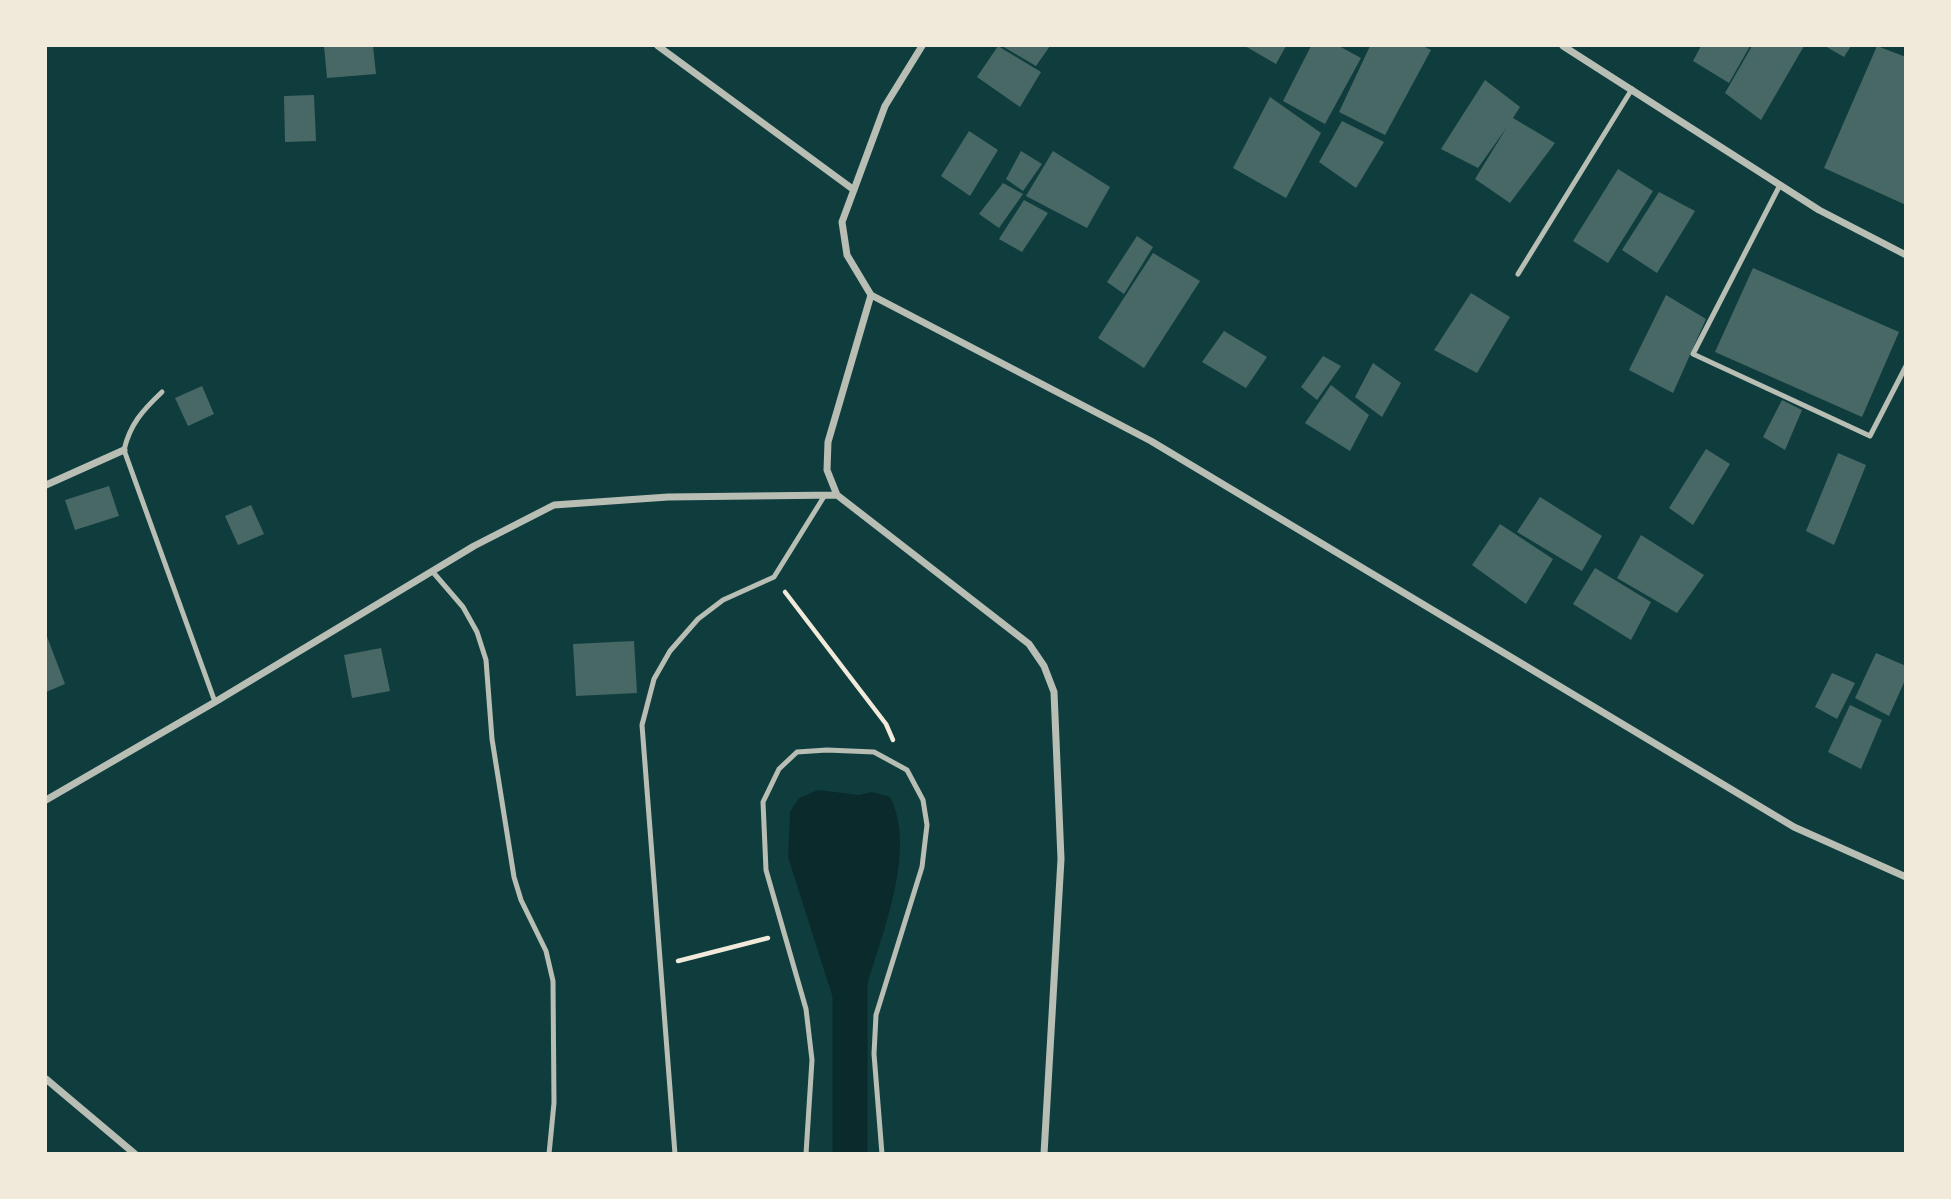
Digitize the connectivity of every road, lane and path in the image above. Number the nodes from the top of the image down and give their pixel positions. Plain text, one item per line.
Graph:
1 (658, 46) edge
2 (922, 46) edge
3 (1563, 46) edge
4 (1632, 89) junction
5 (1780, 185) junction
6 (854, 190) junction
7 (1906, 255) edge
8 (1518, 274) dead end
9 (871, 295) junction
10 (1906, 366) edge
11 (162, 392) dead end
12 (124, 450) junction
13 (46, 485) edge
14 (825, 495) junction
15 (837, 495) junction
16 (432, 571) junction
17 (774, 577) junction
18 (215, 702) junction
19 (896, 764) junction
20 (46, 800) edge
21 (1906, 877) edge
22 (784, 933) junction
23 (660, 966) junction
24 (46, 1079) edge
25 (135, 1153) edge
26 (549, 1153) edge
27 (675, 1153) edge
28 (806, 1153) edge
29 (882, 1153) edge
30 (1044, 1153) edge

1 - 6 street
2 - 6 street
3 - 4 street
4 - 5 street
4 - 8 lane
5 - 7 street
5 - 10 lane
6 - 9 street
9 - 15 street
9 - 21 street
11 - 12 lane
12 - 13 street
12 - 18 lane
14 - 15 street
14 - 16 street
14 - 17 lane
15 - 30 street
16 - 18 street
16 - 26 lane
17 - 19 path
17 - 23 lane
18 - 20 street
19 - 22 lane
19 - 29 lane
22 - 23 path
22 - 28 lane
23 - 27 lane
24 - 25 street

